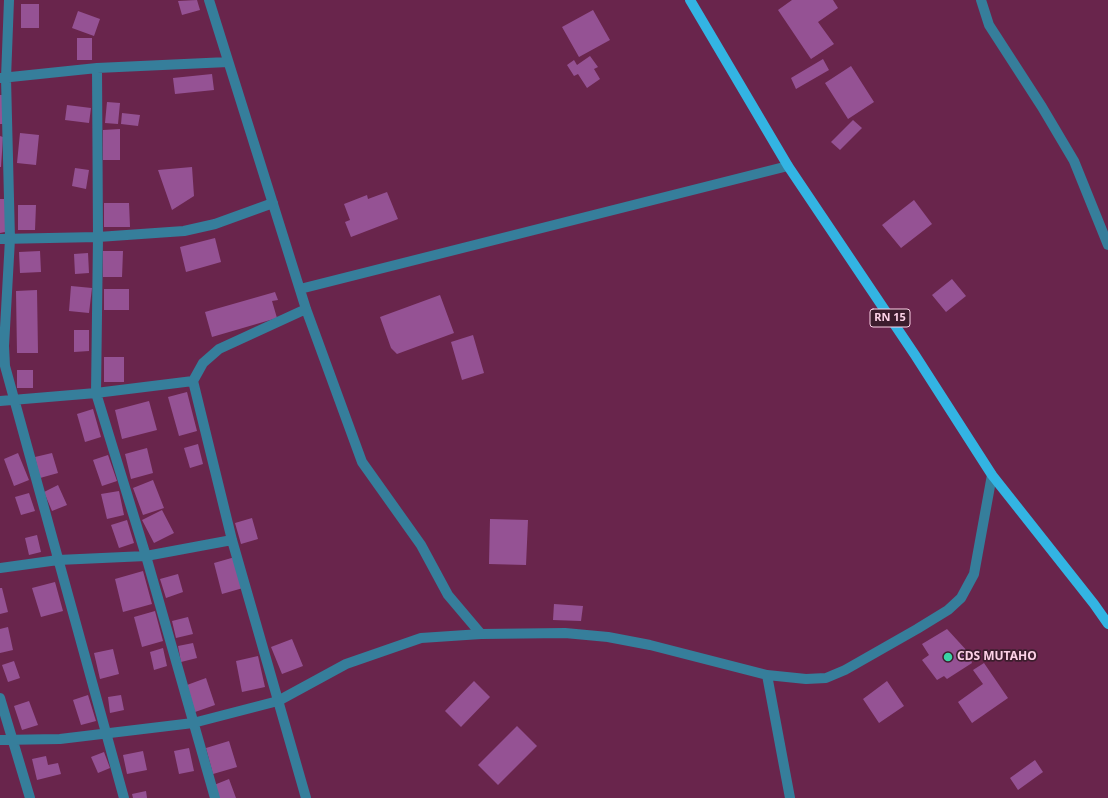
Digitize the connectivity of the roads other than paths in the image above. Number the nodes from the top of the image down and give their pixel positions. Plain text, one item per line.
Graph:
1 (8, 0) edge
2 (209, 0) edge
3 (690, 0) edge
4 (981, 0) edge
5 (228, 62) junction
6 (97, 68) junction
7 (3, 78) edge
8 (788, 166) junction
9 (273, 203) junction
10 (98, 237) junction
11 (5, 239) edge
12 (1108, 245) edge
13 (300, 289) junction
14 (306, 309) junction
15 (193, 381) junction
16 (96, 393) junction
17 (15, 400) junction
18 (0, 401) edge
19 (992, 475) junction
20 (232, 540) junction
21 (146, 556) junction
22 (58, 560) junction
23 (0, 568) edge
24 (1108, 624) edge
25 (481, 634) junction
26 (766, 675) junction
27 (0, 698) edge
28 (278, 701) junction
29 (193, 724) junction
30 (107, 734) junction
31 (0, 740) edge
32 (13, 740) junction
33 (30, 798) edge
34 (124, 798) edge
35 (215, 798) edge
36 (306, 798) edge
37 (790, 798) edge

1 - 7 street
2 - 5 street
3 - 8 main road, RN 15
4 - 12 street
5 - 6 street
5 - 9 street
6 - 7 street
6 - 10 street
7 - 11 street
8 - 13 street
8 - 19 main road, RN 15
9 - 10 street
9 - 13 street
10 - 11 street
10 - 16 street
11 - 17 street
13 - 14 street
14 - 15 street
14 - 25 street
15 - 16 street
15 - 20 street
16 - 17 street
16 - 21 street
17 - 18 street
17 - 22 street
19 - 24 main road, RN 15
19 - 26 street
20 - 21 street
20 - 28 street
21 - 22 street
21 - 29 street
22 - 23 street
22 - 30 street
25 - 26 street
25 - 28 street
26 - 37 street
27 - 32 street
28 - 29 street
28 - 36 street
29 - 30 street
29 - 35 street
30 - 32 street
30 - 34 street
31 - 32 street
32 - 33 street

